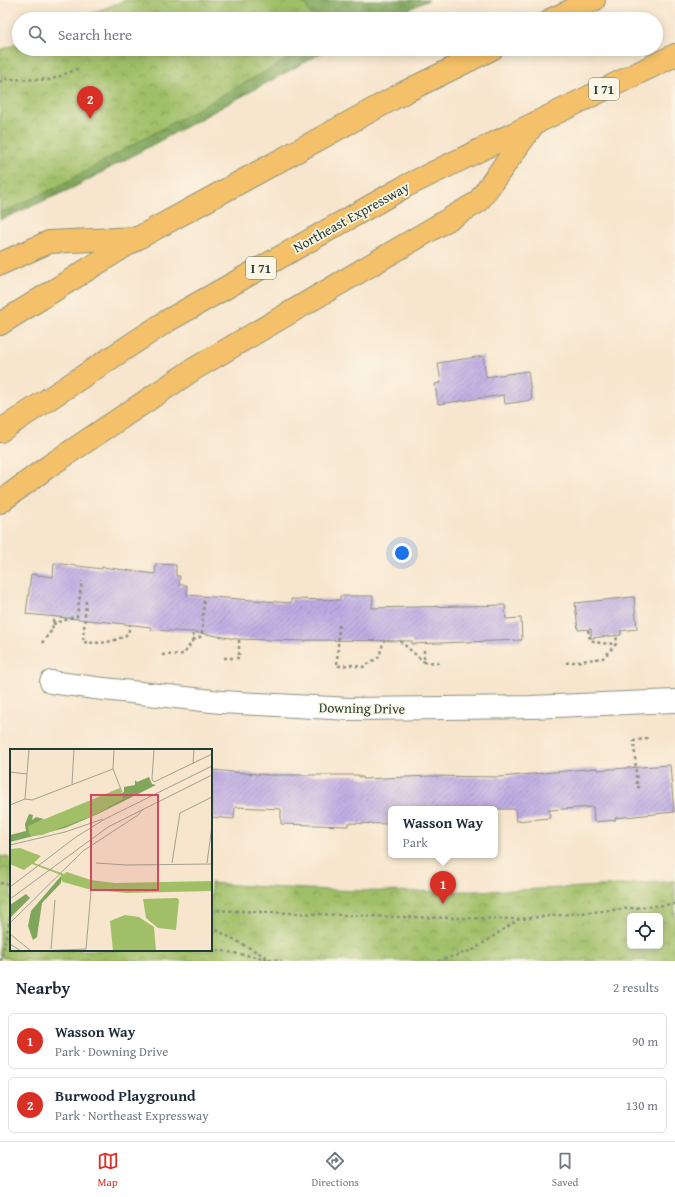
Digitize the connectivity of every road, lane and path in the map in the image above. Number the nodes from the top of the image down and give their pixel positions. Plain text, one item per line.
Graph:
1 (594, 0) edge
2 (567, 12) edge
3 (675, 55) edge
4 (478, 56) edge
5 (80, 68) dead end
6 (0, 82) edge
7 (534, 124) junction
8 (138, 238) junction
9 (0, 264) edge
10 (0, 324) edge
11 (0, 431) edge
12 (0, 502) edge
13 (82, 581) dead end
14 (204, 598) dead end
15 (86, 601) dead end
16 (54, 616) dead end
17 (53, 624) junction
18 (130, 625) dead end
19 (339, 625) dead end
20 (588, 630) dead end
21 (192, 632) dead end
22 (617, 636) dead end
23 (239, 639) dead end
24 (192, 640) junction
25 (384, 640) dead end
26 (400, 641) dead end
27 (42, 643) dead end
28 (616, 644) junction
29 (424, 650) dead end
30 (162, 655) dead end
31 (224, 658) dead end
32 (424, 662) junction
33 (566, 663) dead end
34 (440, 664) dead end
35 (51, 682) dead end
36 (675, 701) edge
37 (648, 738) dead end
38 (640, 788) dead end
39 (0, 883) edge
40 (10, 885) edge
41 (675, 904) edge
42 (212, 910) edge
43 (10, 919) edge
44 (519, 919) junction
45 (212, 928) edge
46 (212, 949) edge
47 (270, 959) junction
48 (1, 961) edge
49 (282, 961) edge
50 (438, 961) edge

1 - 2 highway
3 - 7 highway, Northeast Expressway / I 71
4 - 8 highway
5 - 6 path
7 - 11 highway, Northeast Expressway / I 71
7 - 12 highway
8 - 9 highway
8 - 10 highway
13 - 17 path
14 - 24 path
15 - 18 path
16 - 17 path
17 - 27 path
19 - 25 path
20 - 28 path
21 - 24 path
22 - 28 path
23 - 31 path
24 - 30 path
26 - 32 path
28 - 33 path
29 - 32 path
32 - 34 path
35 - 36 street, Downing Drive
37 - 38 path
39 - 40 path
41 - 44 path
42 - 44 path
43 - 48 path
44 - 50 path
45 - 47 path
46 - 47 path
47 - 49 path

